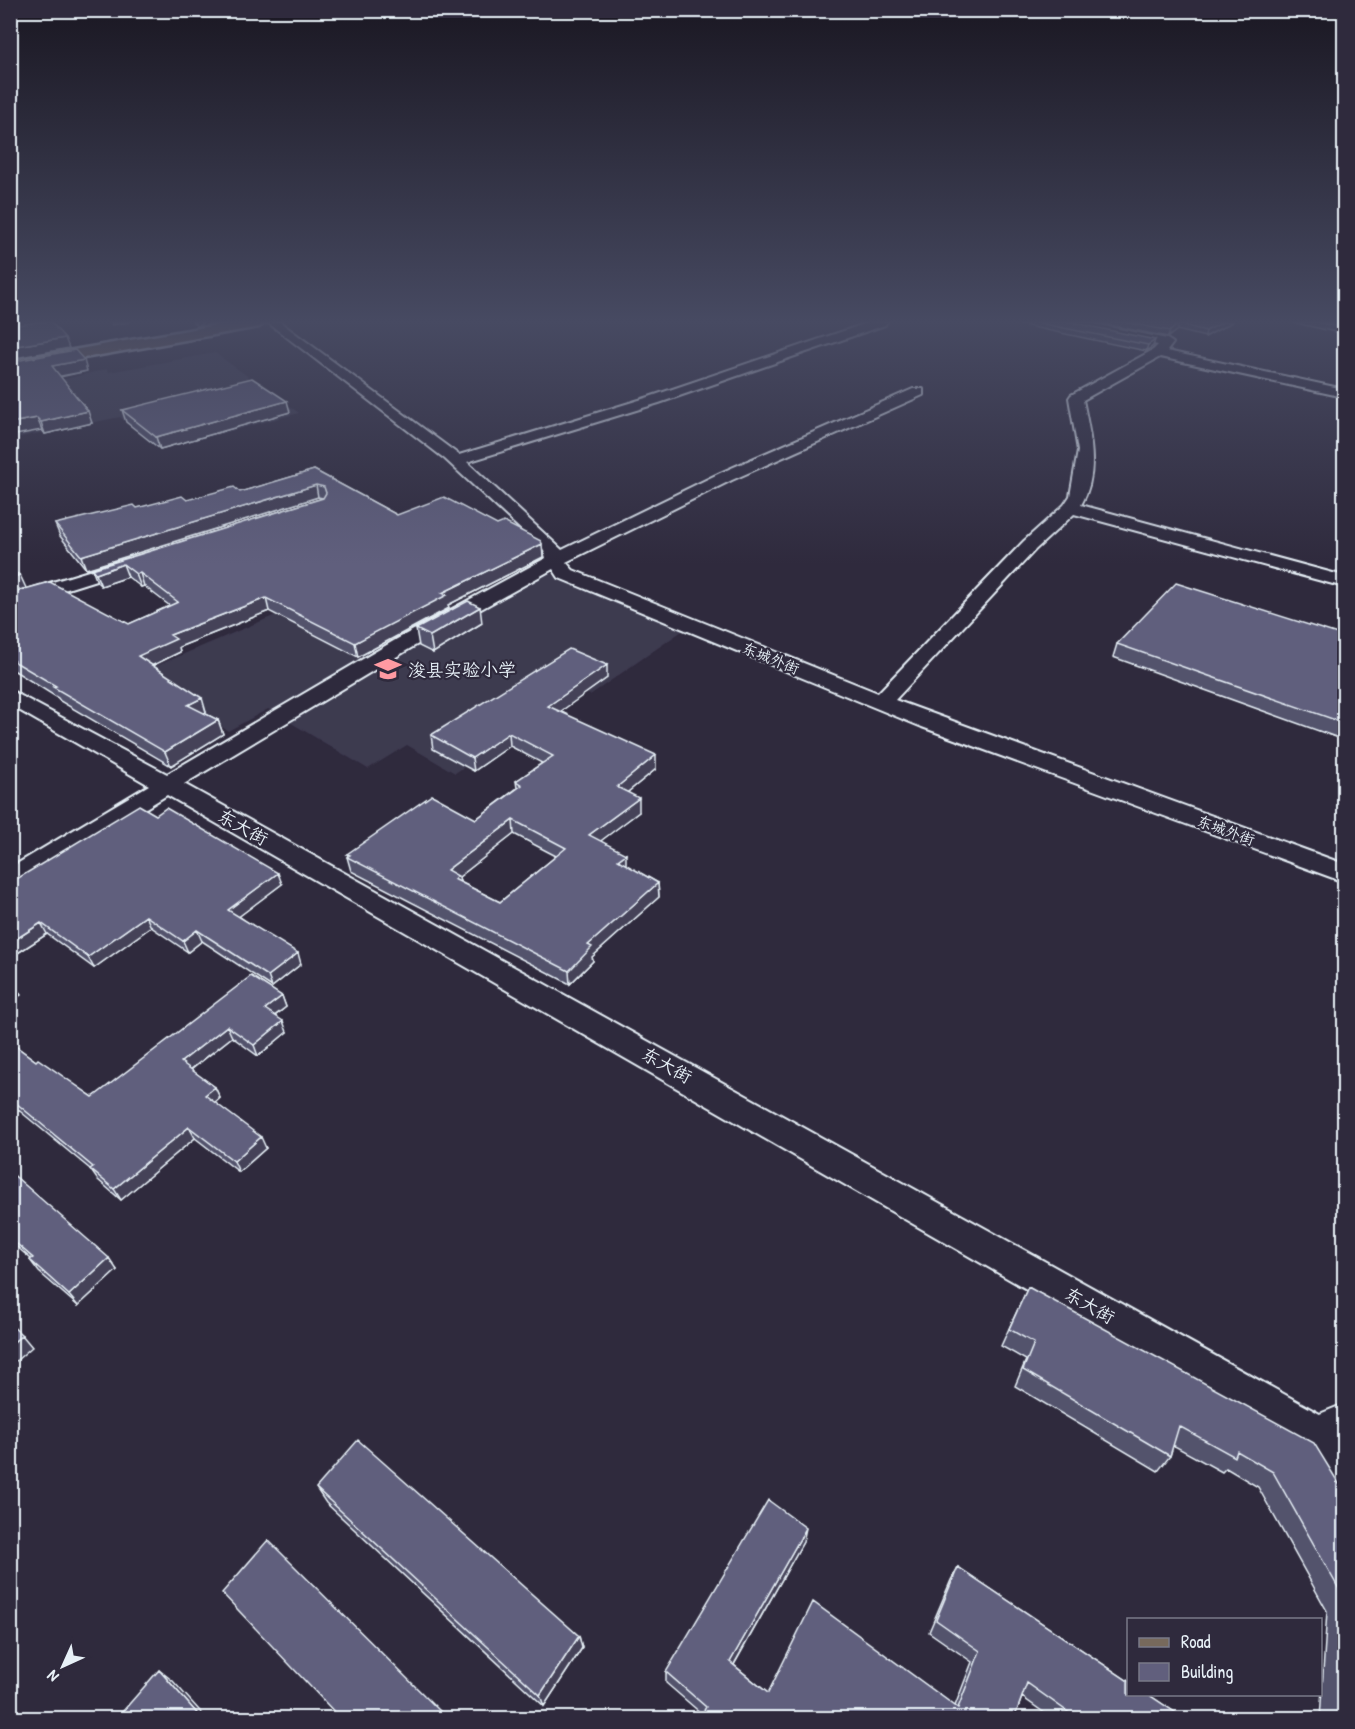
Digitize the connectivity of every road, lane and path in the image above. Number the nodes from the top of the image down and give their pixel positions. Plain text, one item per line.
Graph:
1 (379, 403) edge
2 (645, 403) edge
3 (893, 403) edge
4 (1077, 403) edge
5 (455, 461) junction
6 (1071, 508) junction
7 (147, 558) edge
8 (556, 561) junction
9 (1344, 582) edge
10 (10, 601) edge
11 (10, 696) edge
12 (882, 702) junction
13 (168, 784) junction
14 (1344, 873) edge
15 (10, 880) edge
16 (1337, 1445) edge

1 - 5 street, 东城外街
2 - 5 street
3 - 8 street
4 - 6 street
5 - 8 street, 东城外街
6 - 9 street
6 - 12 street
7 - 10 street
8 - 12 street, 东城外街
8 - 13 street
11 - 13 street, 东大街
12 - 14 street, 东城外街
13 - 15 street
13 - 16 street, 东大街

